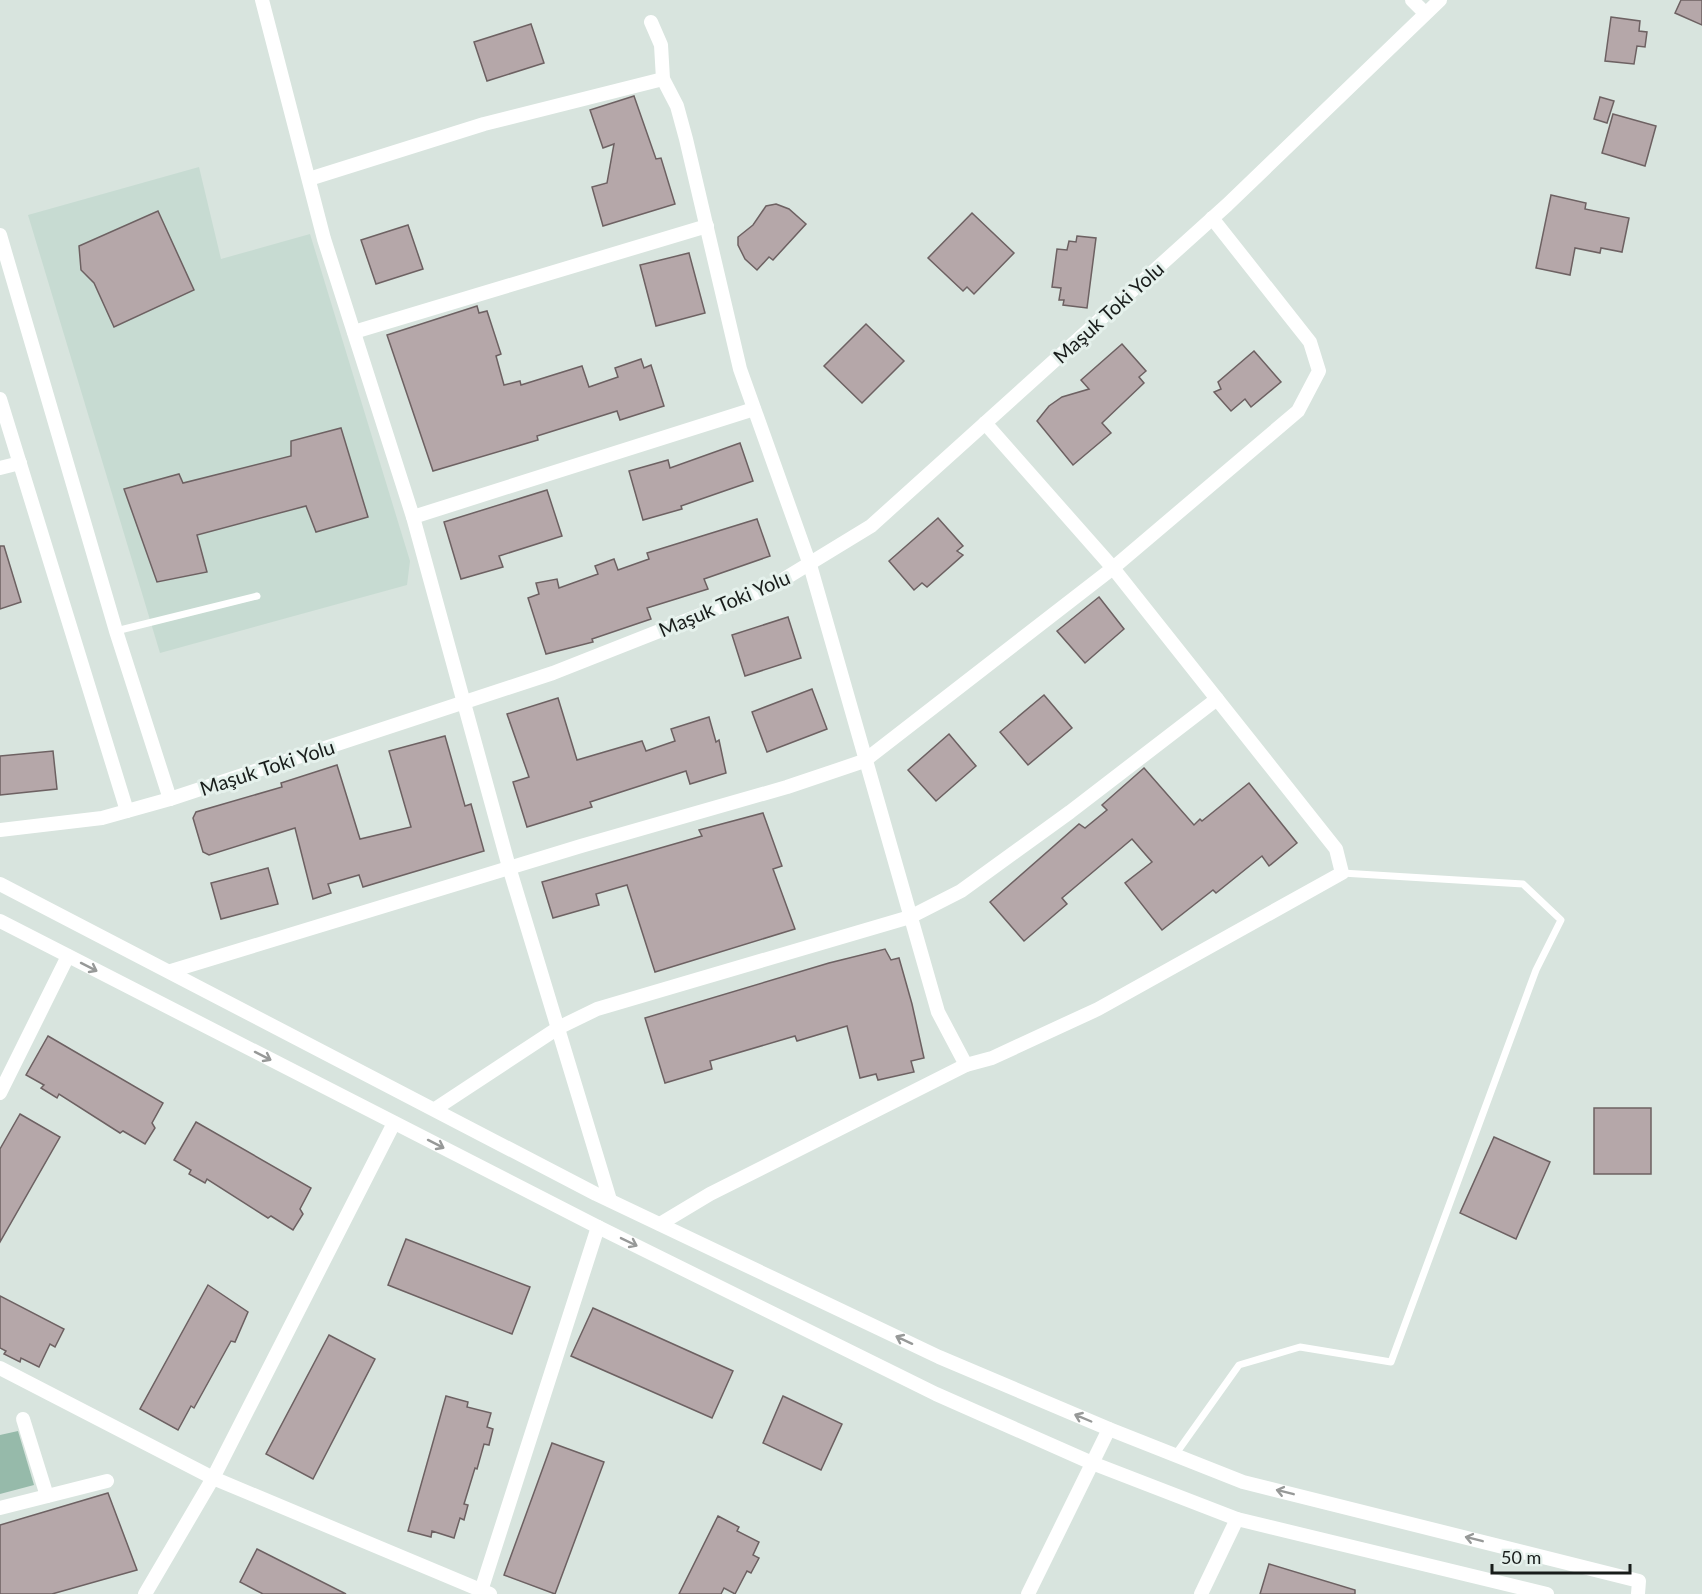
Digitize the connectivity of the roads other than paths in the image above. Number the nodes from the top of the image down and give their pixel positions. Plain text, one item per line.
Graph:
1 (262, 0) edge
2 (1412, 0) edge
3 (1440, 0) edge
4 (1425, 13) junction
5 (651, 22) dead end
6 (663, 79) junction
7 (309, 179) junction
8 (1212, 218) junction
9 (707, 226) junction
10 (0, 235) edge
11 (354, 332) junction
12 (0, 399) edge
13 (754, 409) junction
14 (985, 423) junction
15 (20, 463) junction
16 (0, 468) edge
17 (413, 517) junction
18 (810, 565) junction
19 (1113, 568) junction
20 (257, 596) dead end
21 (116, 631) junction
22 (1217, 699) junction
23 (463, 702) junction
24 (864, 761) junction
25 (170, 799) junction
26 (127, 811) junction
27 (0, 830) edge
28 (509, 867) junction
29 (1342, 873) junction
30 (0, 884) edge
31 (910, 917) junction
32 (0, 921) edge
33 (68, 956) junction
34 (171, 971) junction
35 (558, 1028) junction
36 (966, 1065) junction
37 (0, 1093) edge
38 (435, 1109) junction
39 (394, 1123) junction
40 (610, 1200) junction
41 (660, 1224) junction
42 (598, 1227) junction
43 (0, 1368) edge
44 (23, 1419) dead end
45 (1109, 1429) junction
46 (1175, 1455) junction
47 (1092, 1463) junction
48 (213, 1478) junction
49 (107, 1480) dead end
50 (47, 1496) junction
51 (0, 1508) edge
52 (1237, 1519) junction
53 (484, 1593) edge
54 (145, 1594) edge
55 (1028, 1594) edge
56 (1201, 1594) edge
57 (1547, 1594) edge
58 (1638, 1594) edge

1 - 7 street
2 - 4 street
3 - 4 street, Maşuk Toki Yolu
4 - 8 street, Maşuk Toki Yolu
5 - 6 street
6 - 7 street
6 - 9 street
7 - 11 street
8 - 14 street, Maşuk Toki Yolu
8 - 19 street
9 - 11 street
9 - 13 street
10 - 21 street
11 - 17 street
12 - 15 street
13 - 17 street
13 - 18 street
14 - 18 street, Maşuk Toki Yolu
14 - 19 street
15 - 16 street
15 - 26 street
17 - 23 street
18 - 23 street, Maşuk Toki Yolu
18 - 24 street
19 - 22 street
19 - 24 street
20 - 21 lane
21 - 25 street
22 - 29 street
22 - 31 street
23 - 25 street, Maşuk Toki Yolu
23 - 28 street
24 - 28 street
24 - 31 street
25 - 26 street, Maşuk Toki Yolu
26 - 27 street, Maşuk Toki Yolu
28 - 34 street
28 - 35 street
29 - 36 street
29 - 46 lane
30 - 34 street
31 - 35 street
31 - 36 street
32 - 33 street
33 - 37 street
33 -> 39 street
34 - 38 street
35 - 38 street
35 - 40 street
36 - 41 street
38 - 40 street
39 -> 42 street
39 - 48 street
40 - 41 street
45 -> 41 street
42 -> 47 street
42 - 53 street
43 - 48 street
44 - 50 street
45 - 46 street
45 - 47 street
58 -> 46 street
47 - 52 street
47 - 55 street
48 - 53 street
48 - 54 street
49 - 50 street
50 - 51 street
52 - 56 street
52 - 57 street

